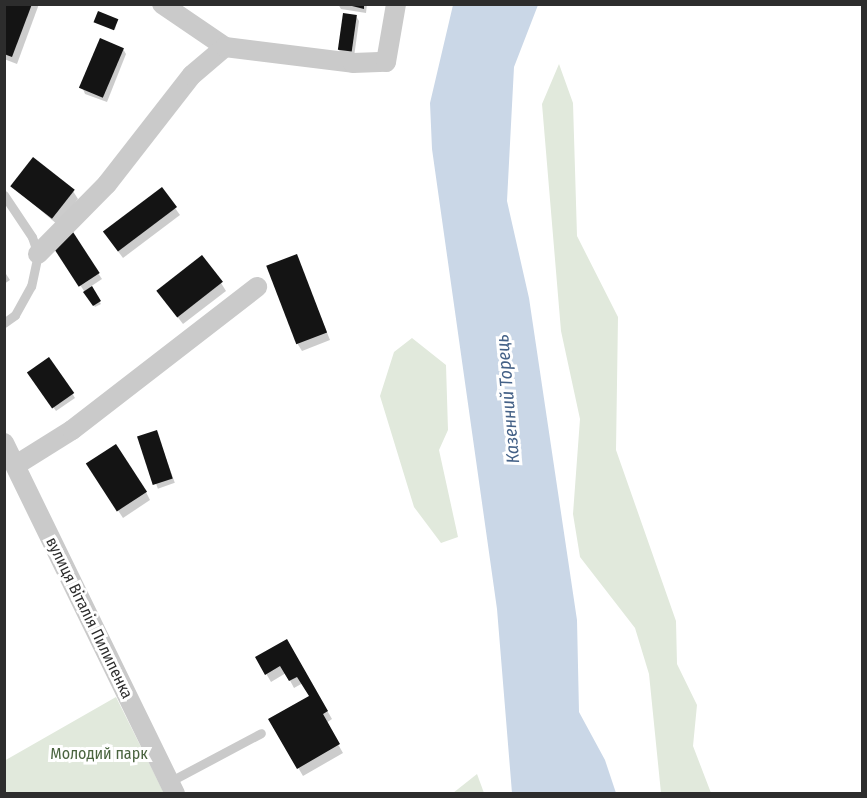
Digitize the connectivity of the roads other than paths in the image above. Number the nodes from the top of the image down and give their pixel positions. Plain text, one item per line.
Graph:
1 (162, 4) edge
2 (396, 4) edge
3 (225, 47) junction
4 (4, 195) edge
5 (38, 254) junction
6 (257, 287) dead end
7 (4, 323) edge
8 (4, 443) edge
9 (16, 465) junction
10 (261, 733) dead end
11 (172, 788) edge

1 - 3 street
2 - 3 street
3 - 5 street
4 - 5 lane
5 - 7 lane
6 - 9 street
8 - 9 street, вулиця Віталія Пилипенка
9 - 11 street, вулиця Віталія Пилипенка
10 - 11 lane

